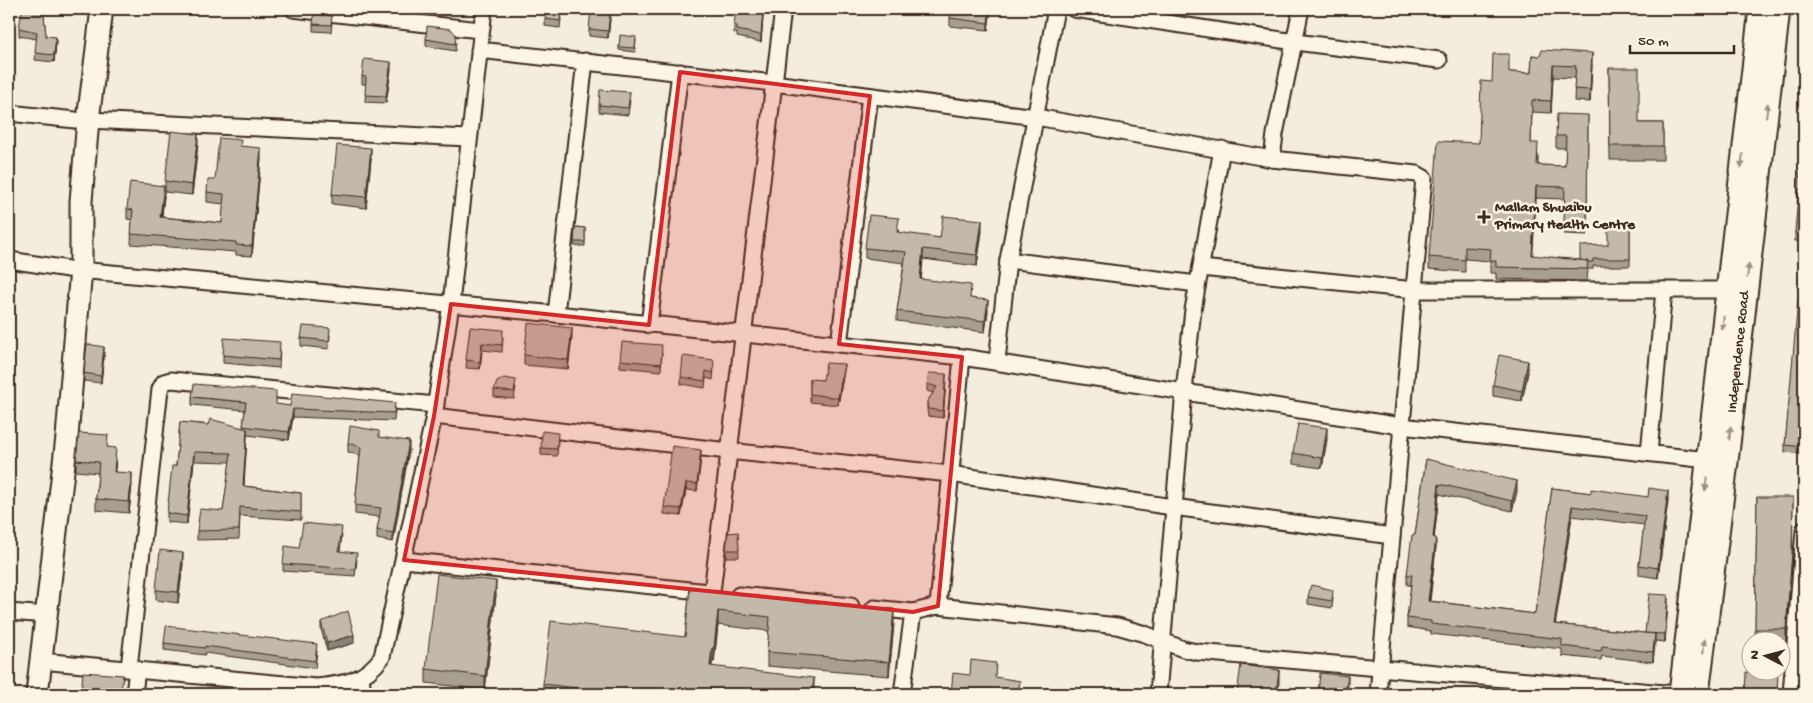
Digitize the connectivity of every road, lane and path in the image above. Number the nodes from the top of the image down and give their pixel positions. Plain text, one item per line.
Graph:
1 (88, 9) edge
2 (102, 9) edge
3 (293, 9) edge
4 (484, 9) edge
5 (783, 9) edge
6 (1056, 9) edge
7 (1074, 9) edge
8 (1301, 9) edge
9 (1760, 9) edge
10 (1779, 9) edge
11 (480, 30) junction
12 (1295, 42) junction
13 (479, 50) junction
14 (1439, 60) dead end
15 (585, 61) junction
16 (680, 72) junction
17 (772, 83) junction
18 (870, 96) junction
19 (9, 113) edge
20 (1036, 117) junction
21 (81, 120) junction
22 (468, 138) junction
23 (1222, 149) junction
24 (1272, 159) junction
25 (9, 260) edge
26 (1008, 260) junction
27 (1201, 268) junction
28 (74, 269) junction
29 (1198, 284) junction
30 (1415, 290) junction
31 (1664, 290) junction
32 (1726, 290) junction
33 (451, 304) junction
34 (556, 314) junction
35 (649, 325) junction
36 (743, 335) junction
37 (839, 344) junction
38 (962, 357) junction
39 (997, 361) junction
40 (1184, 391) junction
41 (435, 410) junction
42 (1401, 426) junction
43 (728, 451) junction
44 (1648, 453) junction
45 (1718, 461) junction
46 (950, 474) junction
47 (1173, 508) junction
48 (1804, 530) edge
49 (1392, 536) junction
50 (404, 560) junction
51 (712, 592) junction
52 (938, 606) junction
53 (1801, 609) edge
54 (9, 612) edge
55 (913, 612) junction
56 (35, 614) junction
57 (1164, 640) junction
58 (41, 661) junction
59 (133, 668) junction
60 (1381, 668) junction
61 (361, 677) junction
62 (263, 688) edge
63 (26, 694) edge
64 (37, 694) edge
65 (134, 694) edge
66 (363, 694) edge
67 (902, 694) edge
68 (1158, 694) edge
69 (1378, 694) edge
70 (1678, 694) edge
71 (1698, 694) edge
72 (1791, 694) edge

1 - 21 main road
2 - 21 main road
3 - 11 street
4 - 11 street
5 - 17 street
6 - 20 street
7 - 12 street
8 - 12 street
9 -> 32 main road, Independence Road
45 -> 10 main road, Independence Road
11 - 13 street
12 - 14 street
12 - 24 street
13 - 15 street
13 - 22 street
15 - 16 street
15 - 34 street
16 - 17 street
16 - 35 street
17 - 18 street
17 - 36 street
18 - 20 street
18 - 37 street
19 - 21 street
20 - 23 street
20 - 26 street
21 - 22 street
21 - 28 main road
22 - 33 street
23 - 24 street
23 - 27 street
24 - 30 street
25 - 28 street
26 - 29 street
26 - 39 street
27 - 29 street
27 - 30 street
28 - 33 street
28 - 56 main road
28 - 58 main road
29 - 40 street
30 - 31 street
30 - 42 street
31 - 32 street
31 - 44 street
32 -> 45 main road, Independence Road
33 - 34 street
33 - 41 street
34 - 35 street
35 - 36 street
36 - 37 street
36 - 43 street
37 - 38 street
38 - 39 street
38 - 46 street
39 - 40 street
40 - 42 street
40 - 47 street
41 - 43 street
41 - 50 street
41 - 59 street
42 - 44 street
42 - 49 street
43 - 46 street
43 - 51 street
44 - 45 street
45 -> 70 main road, Independence Road
71 -> 45 main road, Independence Road
46 - 47 street
46 - 52 street
47 - 49 street
47 - 57 street
48 - 53 street
49 - 60 street
50 - 51 street
50 - 61 street
51 - 55 street
52 - 55 street
52 - 57 street
53 - 72 street
54 - 56 street
55 - 67 street
56 - 63 main road
57 - 60 street
57 - 68 street
58 - 59 street
58 - 64 main road
59 - 62 street
59 - 65 street
60 - 69 street
60 - 70 street
61 - 62 street
61 - 66 street

